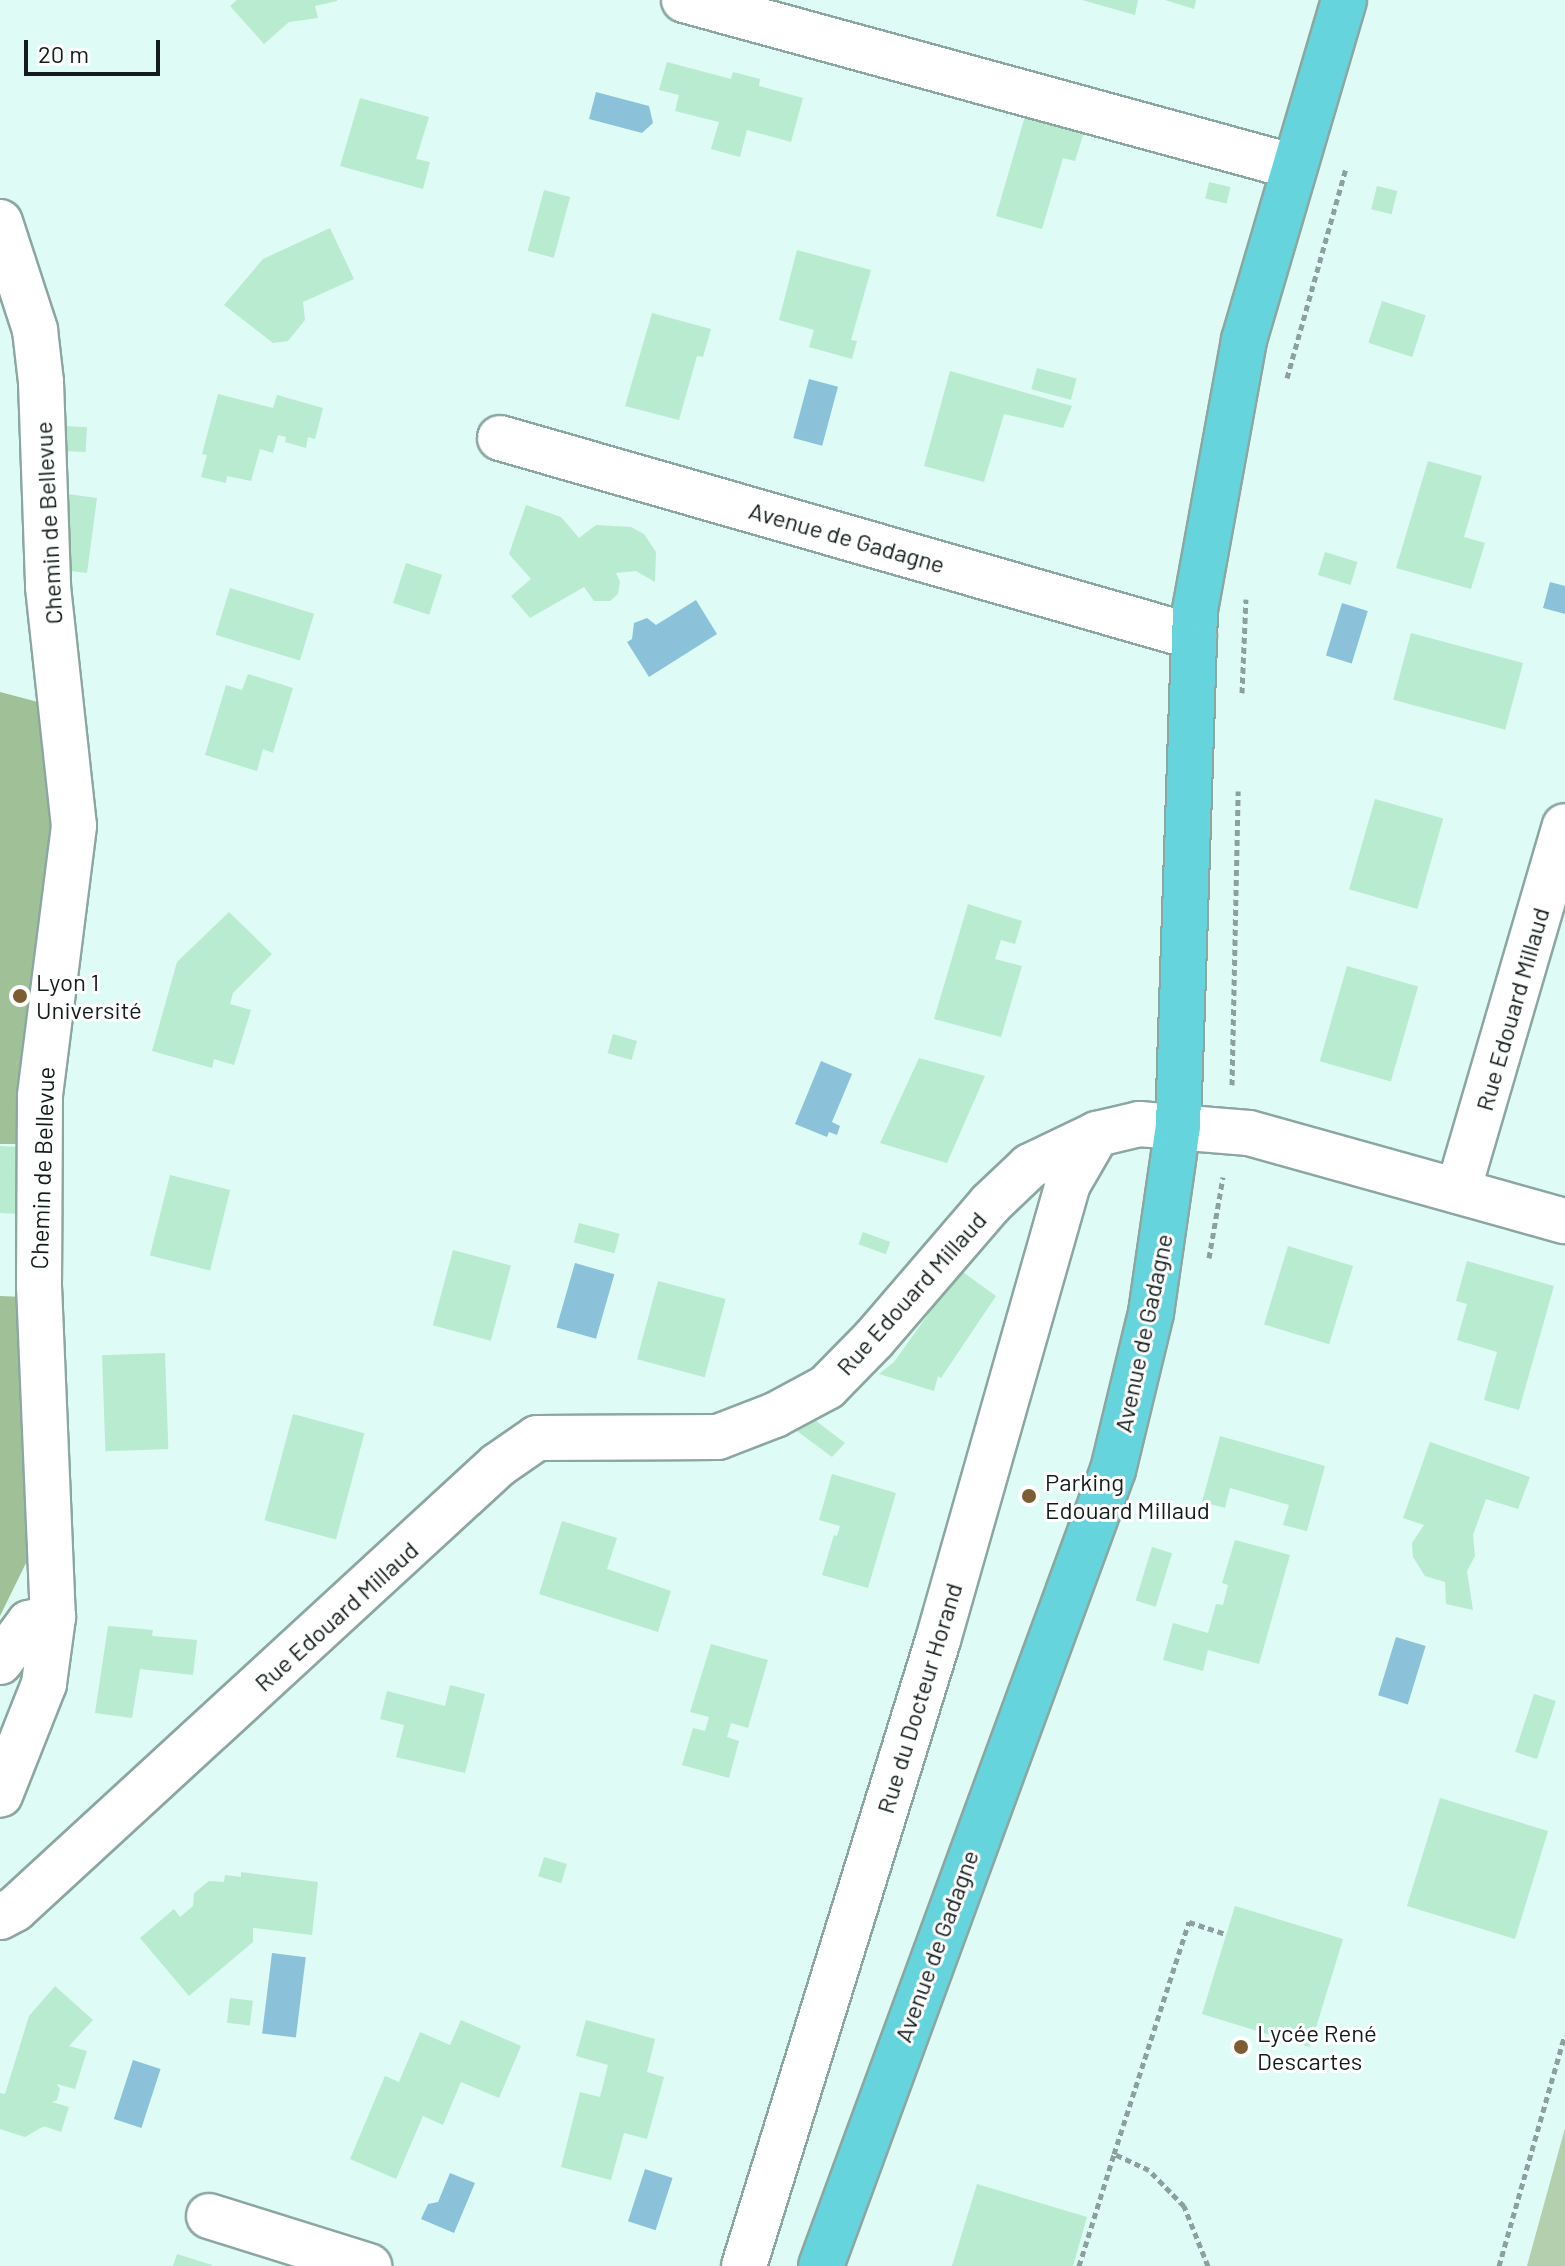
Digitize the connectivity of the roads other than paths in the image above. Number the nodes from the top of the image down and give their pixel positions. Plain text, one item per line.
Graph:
1 (684, 0) edge
2 (1344, 0) edge
3 (1295, 167) junction
4 (0, 222) edge
5 (500, 438) dead end
6 (1194, 637) junction
7 (1565, 826) edge
8 (1178, 1126) junction
9 (1097, 1134) junction
10 (1458, 1191) junction
11 (1565, 1221) edge
12 (53, 1617) junction
13 (0, 1662) edge
14 (0, 1795) edge
15 (0, 1917) edge
16 (209, 2216) dead end
17 (369, 2266) edge
18 (744, 2266) edge
19 (821, 2266) edge

1 - 3 street
2 - 3 main road, Avenue de Gadagne
3 - 6 main road, Avenue de Gadagne
4 - 12 street, Chemin de Bellevue
5 - 6 street, Avenue de Gadagne
6 - 8 main road, Avenue de Gadagne
7 - 10 street, Rue Edouard Millaud
8 - 9 street, Rue Edouard Millaud
8 - 10 street, Rue Edouard Millaud
8 - 19 main road, Avenue de Gadagne
9 - 15 street, Rue Edouard Millaud
9 - 18 street, Rue du Docteur Horand
10 - 11 street, Rue Edouard Millaud
12 - 13 street
12 - 14 street
16 - 17 street

